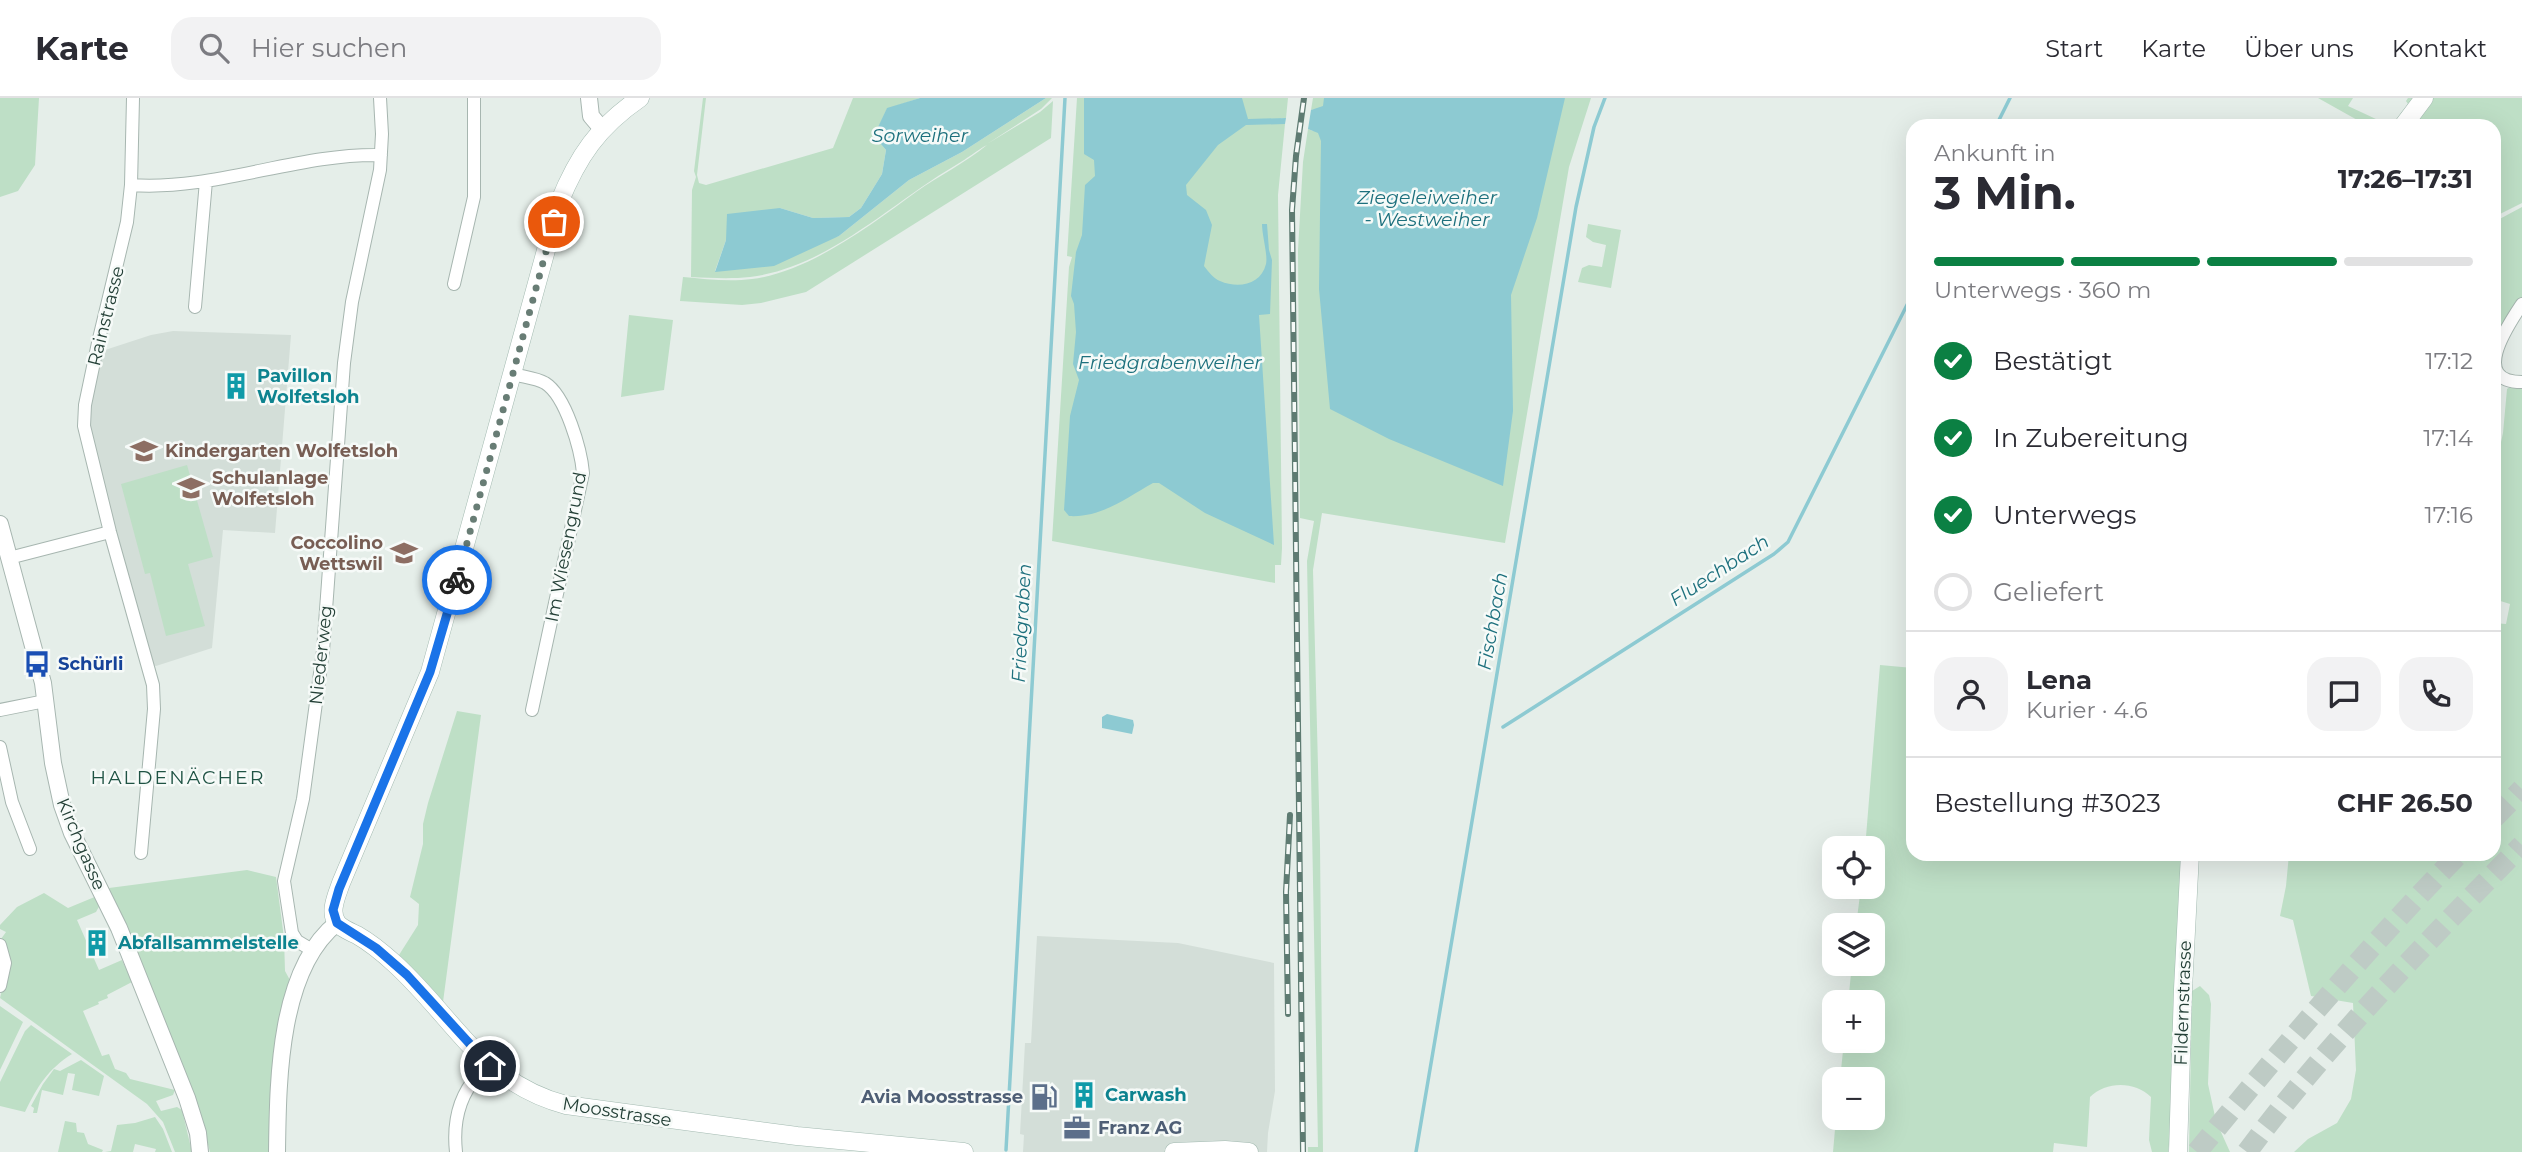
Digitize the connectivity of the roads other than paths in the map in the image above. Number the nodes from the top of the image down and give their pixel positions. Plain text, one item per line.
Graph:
1 (133, 98) edge
2 (380, 98) edge
3 (474, 98) edge
4 (589, 98) edge
5 (640, 98) edge
6 (2424, 98) edge
7 (2408, 119) edge
8 (602, 129) junction
9 (381, 155) junction
10 (206, 181) junction
11 (131, 185) junction
12 (454, 284) dead end
13 (2522, 304) edge
14 (195, 307) dead end
15 (2501, 339) edge
16 (513, 374) junction
17 (2501, 376) edge
18 (2522, 382) edge
19 (0, 524) edge
20 (110, 532) junction
21 (9, 558) junction
22 (45, 701) junction
23 (0, 710) edge
24 (532, 710) dead end
25 (0, 747) edge
26 (30, 849) dead end
27 (141, 853) dead end
28 (2190, 861) edge
29 (337, 923) junction
30 (0, 945) edge
31 (312, 950) junction
32 (0, 986) edge
33 (504, 1048) dead end
34 (490, 1066) junction
35 (200, 1152) edge
36 (277, 1152) edge
37 (456, 1152) edge
38 (964, 1152) edge
39 (1174, 1152) edge
40 (1250, 1152) edge
41 (2178, 1152) edge

1 - 11 street, Rainstrasse
2 - 9 street, Niederweg
3 - 12 street
4 - 8 street
5 - 8 main road
6 - 7 main road
8 - 16 main road
9 - 10 street
9 - 31 street, Niederweg
10 - 11 street
10 - 14 street
11 - 20 street, Rainstrasse
13 - 15 street
16 - 24 street, Im Wiesengrund
16 - 29 main road
17 - 18 street
19 - 21 street, Kirchgasse
20 - 21 street
20 - 27 street, Rainstrasse
21 - 22 street, Kirchgasse
22 - 23 street
22 - 35 street, Kirchgasse
25 - 26 street
28 - 41 main road, Fildernstrasse
29 - 31 street
29 - 34 main road, Moosstrasse
30 - 32 street
31 - 36 street
33 - 34 street
34 - 37 street
34 - 38 main road, Moosstrasse
39 - 40 main road

